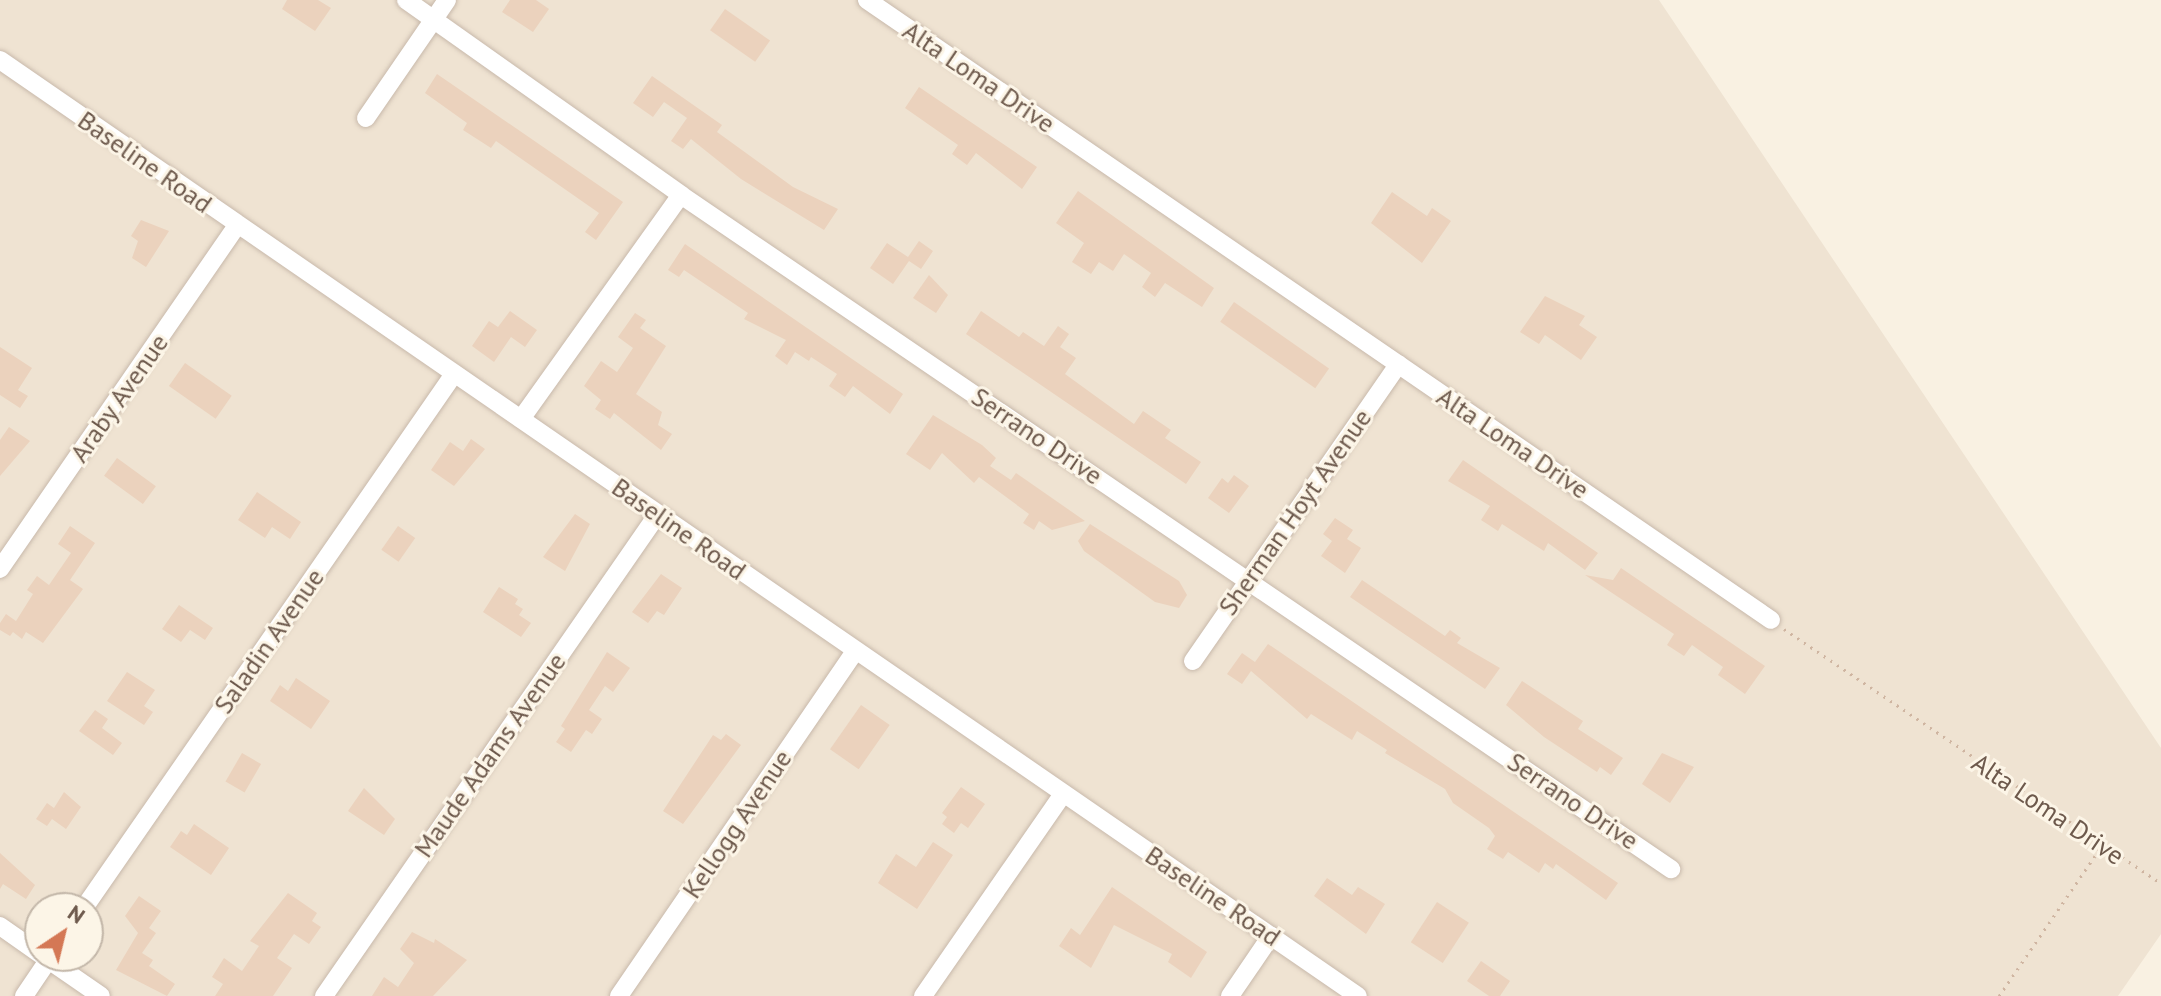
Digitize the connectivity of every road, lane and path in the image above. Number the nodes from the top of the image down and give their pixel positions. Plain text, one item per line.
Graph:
1 (406, 0) edge
2 (447, 0) edge
3 (867, 0) edge
4 (433, 19) junction
5 (0, 60) edge
6 (366, 118) dead end
7 (681, 195) junction
8 (237, 226) junction
9 (1399, 364) junction
10 (454, 374) junction
11 (521, 419) junction
12 (657, 515) junction
13 (0, 569) edge
14 (1248, 579) junction
15 (1771, 620) joint
16 (855, 651) junction
17 (1193, 661) dead end
18 (1063, 794) junction
19 (2101, 846) junction
20 (1671, 869) dead end
21 (2161, 883) edge
22 (95, 892) edge
23 (0, 926) edge
24 (1271, 936) junction
25 (24, 942) edge
26 (37, 972) edge
27 (68, 972) edge
28 (24, 996) edge
29 (101, 996) edge
30 (324, 996) edge
31 (619, 996) edge
32 (923, 996) edge
33 (1230, 996) edge
34 (1358, 996) edge
35 (1999, 996) edge

1 - 4 street, Serrano Drive
2 - 4 street
3 - 9 street, Alta Loma Drive
4 - 6 street
4 - 7 street, Serrano Drive
5 - 8 street, Baseline Road
7 - 11 street
7 - 14 street, Serrano Drive
8 - 10 street, Baseline Road
8 - 13 street, Araby Avenue
9 - 14 street, Sherman Hoyt Avenue
9 - 15 street, Alta Loma Drive
10 - 11 street, Baseline Road
10 - 22 street, Saladin Avenue
11 - 12 street, Baseline Road
12 - 16 street, Baseline Road
12 - 30 street, Maude Adams Avenue
14 - 17 street, Sherman Hoyt Avenue
14 - 20 street, Serrano Drive
15 - 19 path, Alta Loma Drive
16 - 18 street, Baseline Road
16 - 31 street, Kellogg Avenue
18 - 24 street, Baseline Road
18 - 32 street
19 - 21 path, Alta Loma Drive
19 - 35 path
23 - 25 street
24 - 33 street
24 - 34 street, Baseline Road
26 - 28 street
27 - 29 street

